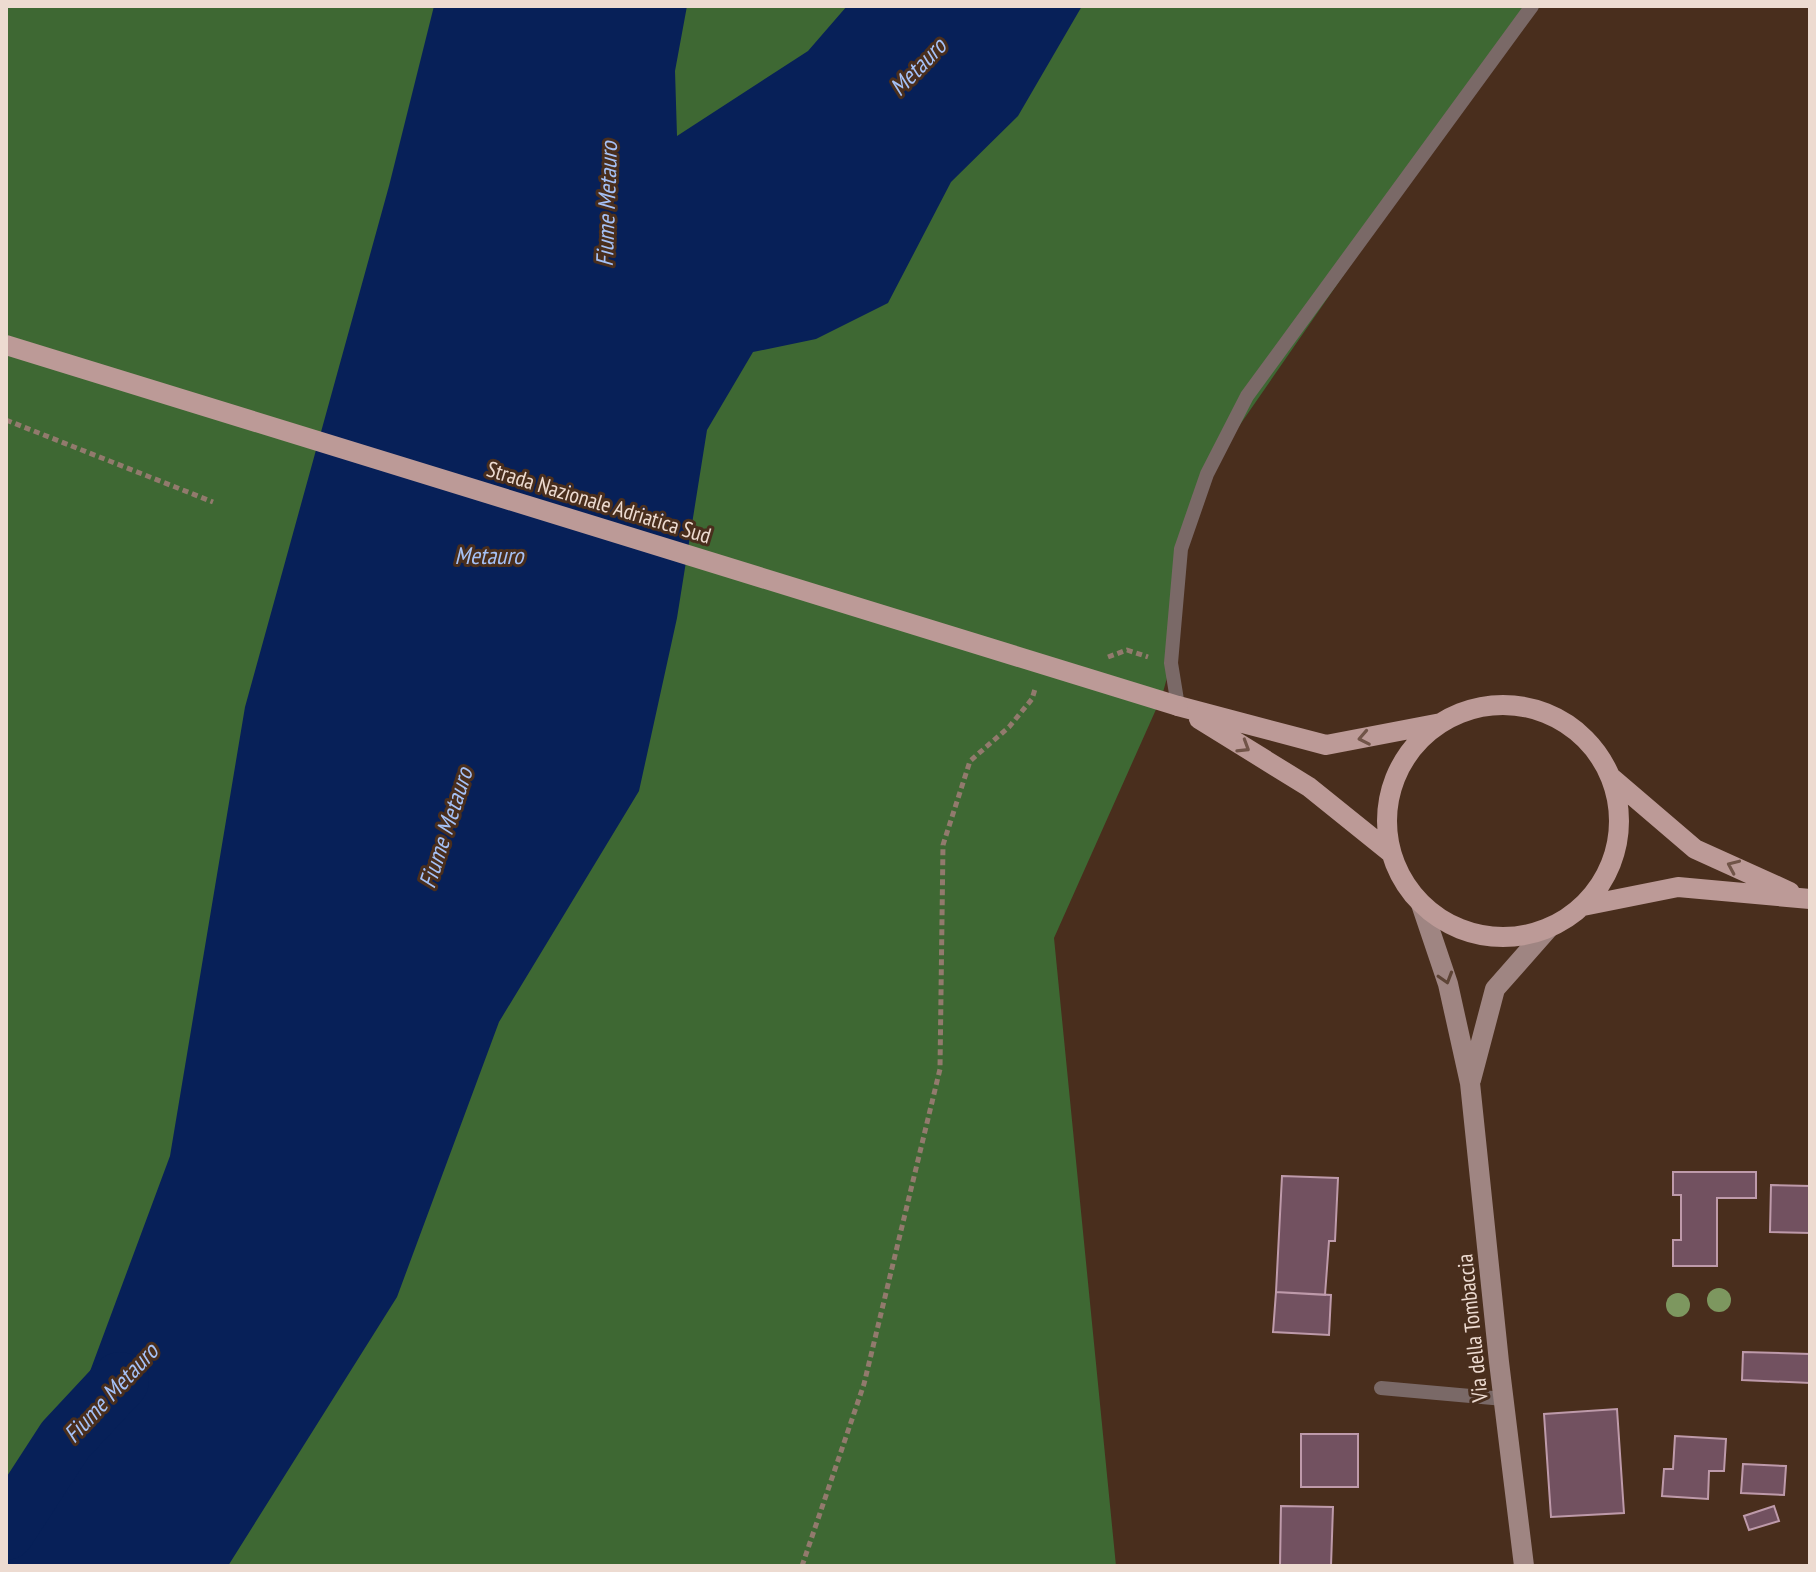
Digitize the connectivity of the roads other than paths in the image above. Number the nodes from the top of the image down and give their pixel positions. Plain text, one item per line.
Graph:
1 (1532, 6) edge
2 (6, 345) edge
3 (1178, 706) junction
4 (1441, 723) junction
5 (1612, 778) junction
6 (1391, 853) junction
7 (1807, 899) edge
8 (1421, 904) junction
9 (1583, 906) junction
10 (1548, 929) junction
11 (1470, 1083) junction
12 (1381, 1388) dead end
13 (1504, 1399) junction
14 (1524, 1566) edge

1 - 3 lane
2 - 3 main road, Strada Nazionale Adriatica Sud, bridge
4 -> 3 main road, Strada Nazionale Adriatica Sud
3 -> 6 main road, Strada Nazionale Adriatica Sud
4 - 5 main road
4 - 6 main road
7 -> 5 main road
5 - 9 main road
6 - 8 main road
7 - 9 main road
8 - 10 main road
8 -> 11 main road, Via della Tombaccia
9 - 10 main road
10 - 11 main road, Via della Tombaccia
11 - 13 main road, Via della Tombaccia
12 - 13 lane
13 - 14 main road, Via della Tombaccia

